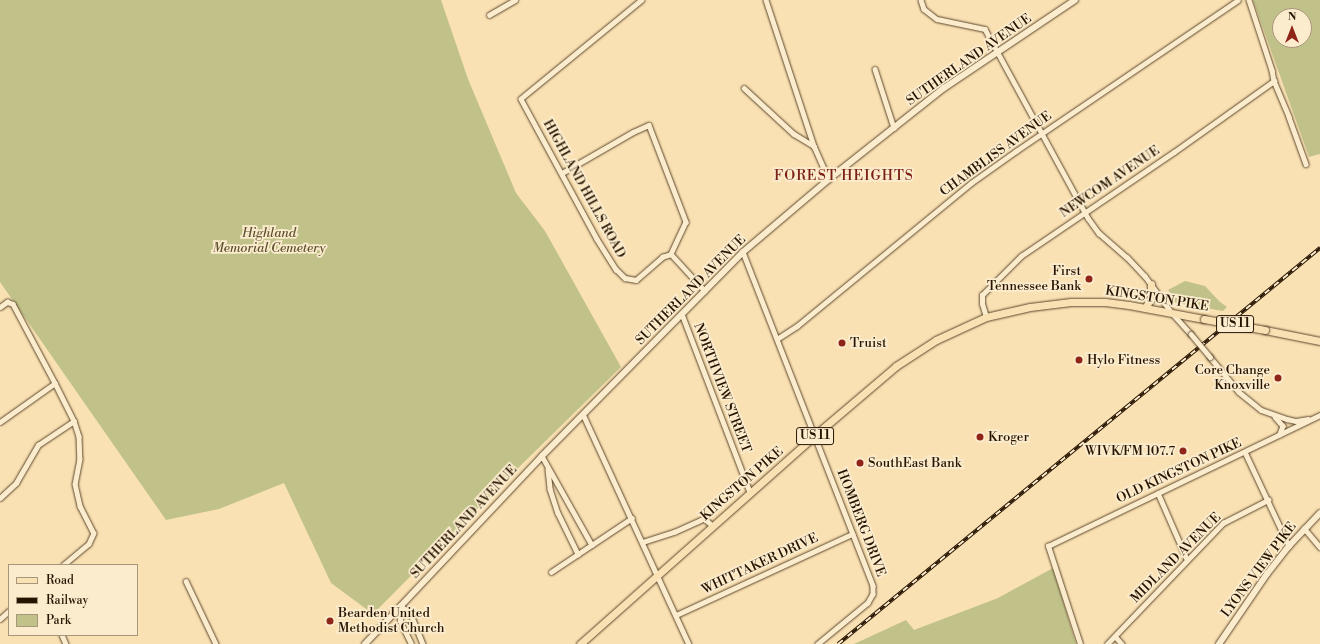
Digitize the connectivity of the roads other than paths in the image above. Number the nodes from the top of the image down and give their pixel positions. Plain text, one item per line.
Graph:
1 (515, 0) edge
2 (642, 0) edge
3 (766, 0) edge
4 (921, 0) edge
5 (1075, 0) edge
6 (1238, 0) edge
7 (1249, 0) edge
8 (489, 16) dead end
9 (998, 53) junction
10 (875, 70) dead end
11 (1274, 81) junction
12 (744, 88) dead end
13 (894, 128) junction
14 (1043, 133) junction
15 (814, 146) junction
16 (1306, 164) dead end
17 (562, 173) junction
18 (829, 179) junction
19 (1084, 214) junction
20 (744, 252) junction
21 (671, 254) junction
22 (1151, 284) junction
23 (705, 291) junction
24 (0, 307) edge
25 (1145, 308) junction
26 (1172, 313) junction
27 (682, 314) junction
28 (986, 317) junction
29 (777, 339) junction
30 (1320, 341) edge
31 (55, 383) junction
32 (584, 414) junction
33 (1272, 415) junction
34 (1320, 415) edge
35 (1312, 419) junction
36 (74, 421) junction
37 (0, 422) edge
38 (1280, 434) junction
39 (815, 435) junction
40 (1245, 452) junction
41 (542, 456) junction
42 (548, 467) junction
43 (750, 492) junction
44 (1158, 493) junction
45 (0, 498) edge
46 (1268, 500) junction
47 (1320, 513) edge
48 (632, 518) junction
49 (713, 526) junction
50 (1304, 528) junction
51 (852, 534) junction
52 (643, 542) junction
53 (592, 544) junction
54 (1289, 546) junction
55 (1320, 547) edge
56 (578, 554) junction
57 (1187, 558) junction
58 (65, 564) edge
59 (551, 572) dead end
60 (657, 574) junction
61 (186, 581) dead end
62 (400, 606) junction
63 (8, 612) edge
64 (676, 615) junction
65 (0, 619) edge
66 (1114, 636) junction
67 (216, 644) edge
68 (365, 644) edge
69 (411, 644) edge
70 (423, 644) edge
71 (580, 644) edge
72 (689, 644) edge
73 (818, 644) edge
74 (1080, 644) edge
75 (1107, 644) edge
76 (1122, 644) edge
77 (1219, 644) edge

1 - 8 street
2 - 17 street, HIGHLAND HILLS ROAD
3 - 15 street
4 - 9 street
5 - 9 street, SUTHERLAND AVENUE
6 - 14 street, CHAMBLISS AVENUE
7 - 11 street
9 - 13 street, SUTHERLAND AVENUE
9 - 14 street
10 - 13 street
11 - 16 street
11 - 19 street, NEWCOM AVENUE
12 - 15 street
13 - 18 street, SUTHERLAND AVENUE
14 - 19 street
14 - 29 street, CHAMBLISS AVENUE
15 - 18 street
17 - 21 street, HIGHLAND HILLS ROAD
17 - 21 street
18 - 20 street, SUTHERLAND AVENUE
19 - 22 street
19 - 28 street, NEWCOM AVENUE
20 - 23 street, SUTHERLAND AVENUE
20 - 29 street, HOMBERG DRIVE
21 - 23 street
22 - 25 main road
22 - 26 street
23 - 27 street, SUTHERLAND AVENUE
24 - 31 street
25 - 26 main road, KINGSTON PIKE / US 11
25 - 28 main road, KINGSTON PIKE / US 11
26 - 30 main road, KINGSTON PIKE / US 11, bridge
26 - 33 street, bridge
27 - 32 street, SUTHERLAND AVENUE
27 - 43 street, NORTHVIEW STREET
28 - 39 main road, KINGSTON PIKE / US 11
29 - 39 street, HOMBERG DRIVE
31 - 36 street
31 - 37 street
32 - 41 street, SUTHERLAND AVENUE
32 - 48 street
33 - 35 street
33 - 38 street
34 - 35 street, OLD KINGSTON PIKE
35 - 38 street, OLD KINGSTON PIKE
36 - 45 street
36 - 58 street
38 - 40 street, OLD KINGSTON PIKE
39 - 43 main road, KINGSTON PIKE / US 11
39 - 51 street, HOMBERG DRIVE
40 - 44 street, OLD KINGSTON PIKE
40 - 46 street
41 - 42 street
41 - 62 street, SUTHERLAND AVENUE
42 - 53 street
42 - 56 street
43 - 49 main road, KINGSTON PIKE / US 11
44 - 57 street
44 - 74 street, OLD KINGSTON PIKE
46 - 54 street
46 - 57 street, MIDLAND AVENUE
47 - 50 street, LYONS VIEW PIKE
48 - 52 street
48 - 53 street
49 - 52 street
49 - 60 main road, KINGSTON PIKE / US 11
50 - 54 street, LYONS VIEW PIKE
50 - 55 street
51 - 64 street, WHITTAKER DRIVE
51 - 73 street, HOMBERG DRIVE
52 - 60 street
53 - 56 street
54 - 77 street, LYONS VIEW PIKE
56 - 59 street
57 - 66 street, MIDLAND AVENUE
60 - 64 street
60 - 71 main road, KINGSTON PIKE / US 11
61 - 67 street
62 - 68 street, SUTHERLAND AVENUE
62 - 69 street
62 - 70 street
63 - 65 street
64 - 72 street
66 - 75 street, MIDLAND AVENUE
66 - 76 street

